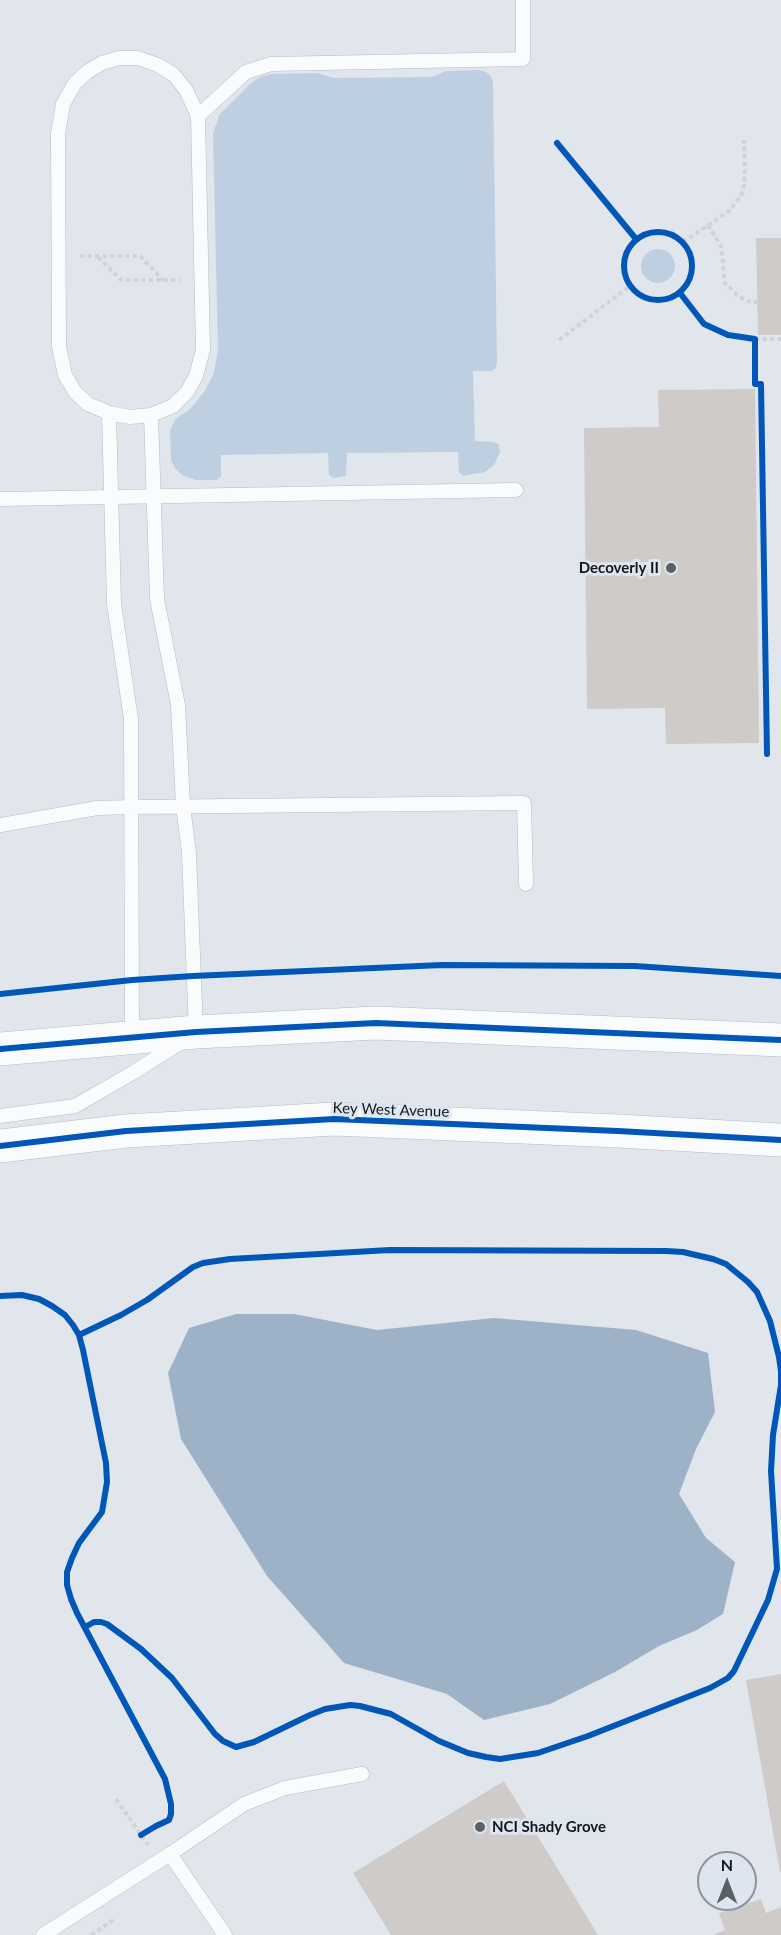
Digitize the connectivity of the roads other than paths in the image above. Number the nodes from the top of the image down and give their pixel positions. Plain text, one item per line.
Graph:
1 (523, 0) edge
2 (198, 116) junction
3 (109, 413) junction
4 (151, 415) junction
5 (516, 490) dead end
6 (110, 498) junction
7 (153, 498) junction
8 (0, 499) edge
9 (183, 806) junction
10 (131, 807) junction
11 (0, 825) edge
12 (526, 884) dead end
13 (196, 1032) junction
14 (132, 1037) junction
15 (781, 1040) edge
16 (0, 1049) edge
17 (0, 1116) edge
18 (781, 1140) edge
19 (0, 1146) edge
20 (362, 1774) dead end
21 (170, 1854) junction
22 (43, 1935) edge
23 (225, 1935) edge

1 - 2 lane
2 - 3 lane
2 - 4 lane
3 - 4 lane
3 - 6 lane
4 - 7 lane
5 - 7 lane
6 - 7 lane
6 - 8 lane
6 - 10 lane
7 - 9 lane
9 - 10 lane
9 - 12 lane
9 - 13 lane
10 - 11 lane
10 - 14 lane
13 - 14 main road
13 - 15 main road
13 - 17 lane
14 - 16 main road
18 - 19 main road, Key West Avenue
20 - 21 lane
21 - 22 lane
21 - 23 lane

